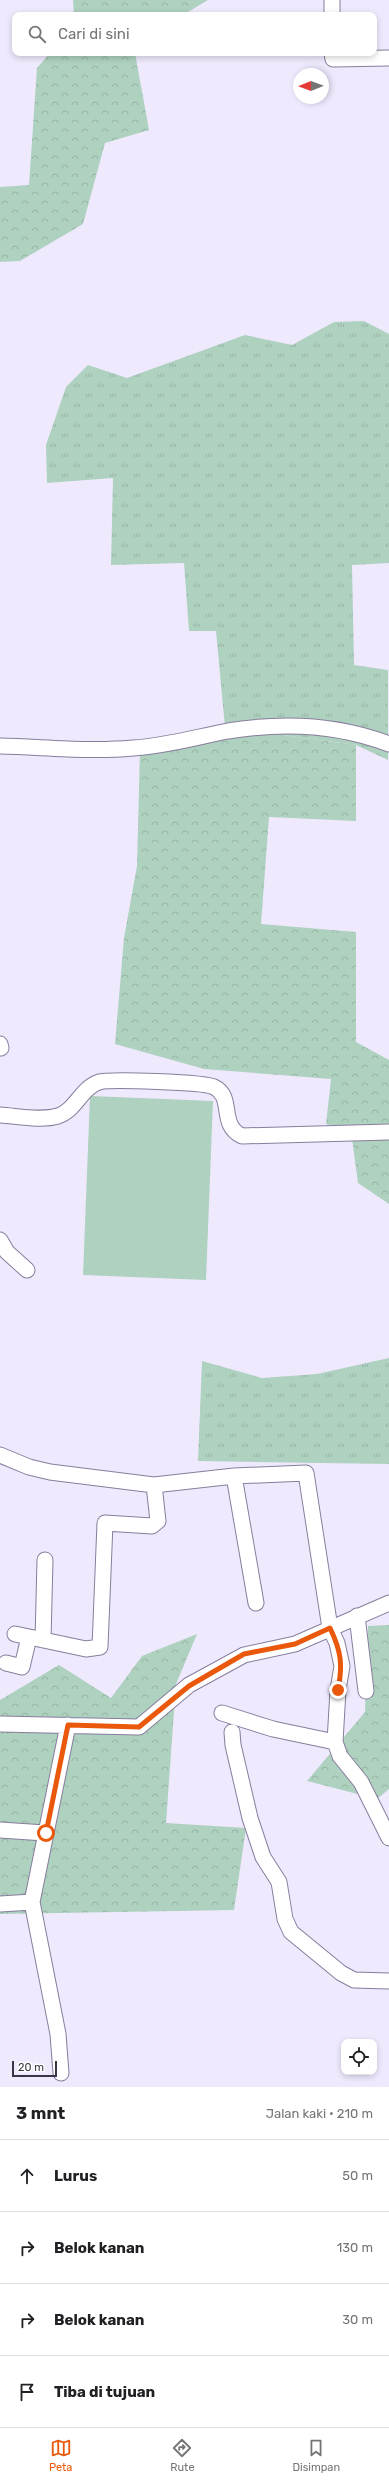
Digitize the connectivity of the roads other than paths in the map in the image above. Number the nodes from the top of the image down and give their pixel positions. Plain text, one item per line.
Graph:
1 (332, 0) edge
2 (332, 12) edge
3 (332, 56) edge
4 (389, 58) edge
5 (389, 744) edge
6 (0, 746) edge
7 (0, 1115) edge
8 (389, 1132) edge
9 (0, 1240) edge
10 (27, 1270) dead end
11 (0, 1455) edge
12 (234, 1476) junction
13 (154, 1485) junction
14 (45, 1560) dead end
15 (256, 1603) dead end
16 (389, 1603) edge
17 (357, 1616) junction
18 (330, 1628) junction
19 (29, 1637) junction
20 (6, 1663) dead end
21 (366, 1691) dead end
22 (222, 1713) dead end
23 (0, 1724) edge
24 (68, 1725) junction
25 (232, 1732) dead end
26 (335, 1742) junction
27 (0, 1830) edge
28 (46, 1833) junction
29 (389, 1838) edge
30 (32, 1902) junction
31 (0, 1904) edge
32 (389, 1981) edge
33 (61, 2073) dead end

1 - 2 street
3 - 4 street
5 - 6 street
7 - 8 street
9 - 10 street
11 - 13 street
12 - 13 street
12 - 15 street
12 - 18 street
13 - 19 street
14 - 19 street
16 - 17 street
17 - 18 street
17 - 21 street
18 - 24 street
18 - 26 street
19 - 20 street
22 - 26 street
23 - 24 street
24 - 28 street
25 - 32 street
26 - 29 street
27 - 28 street
28 - 30 street
30 - 31 street
30 - 33 street

